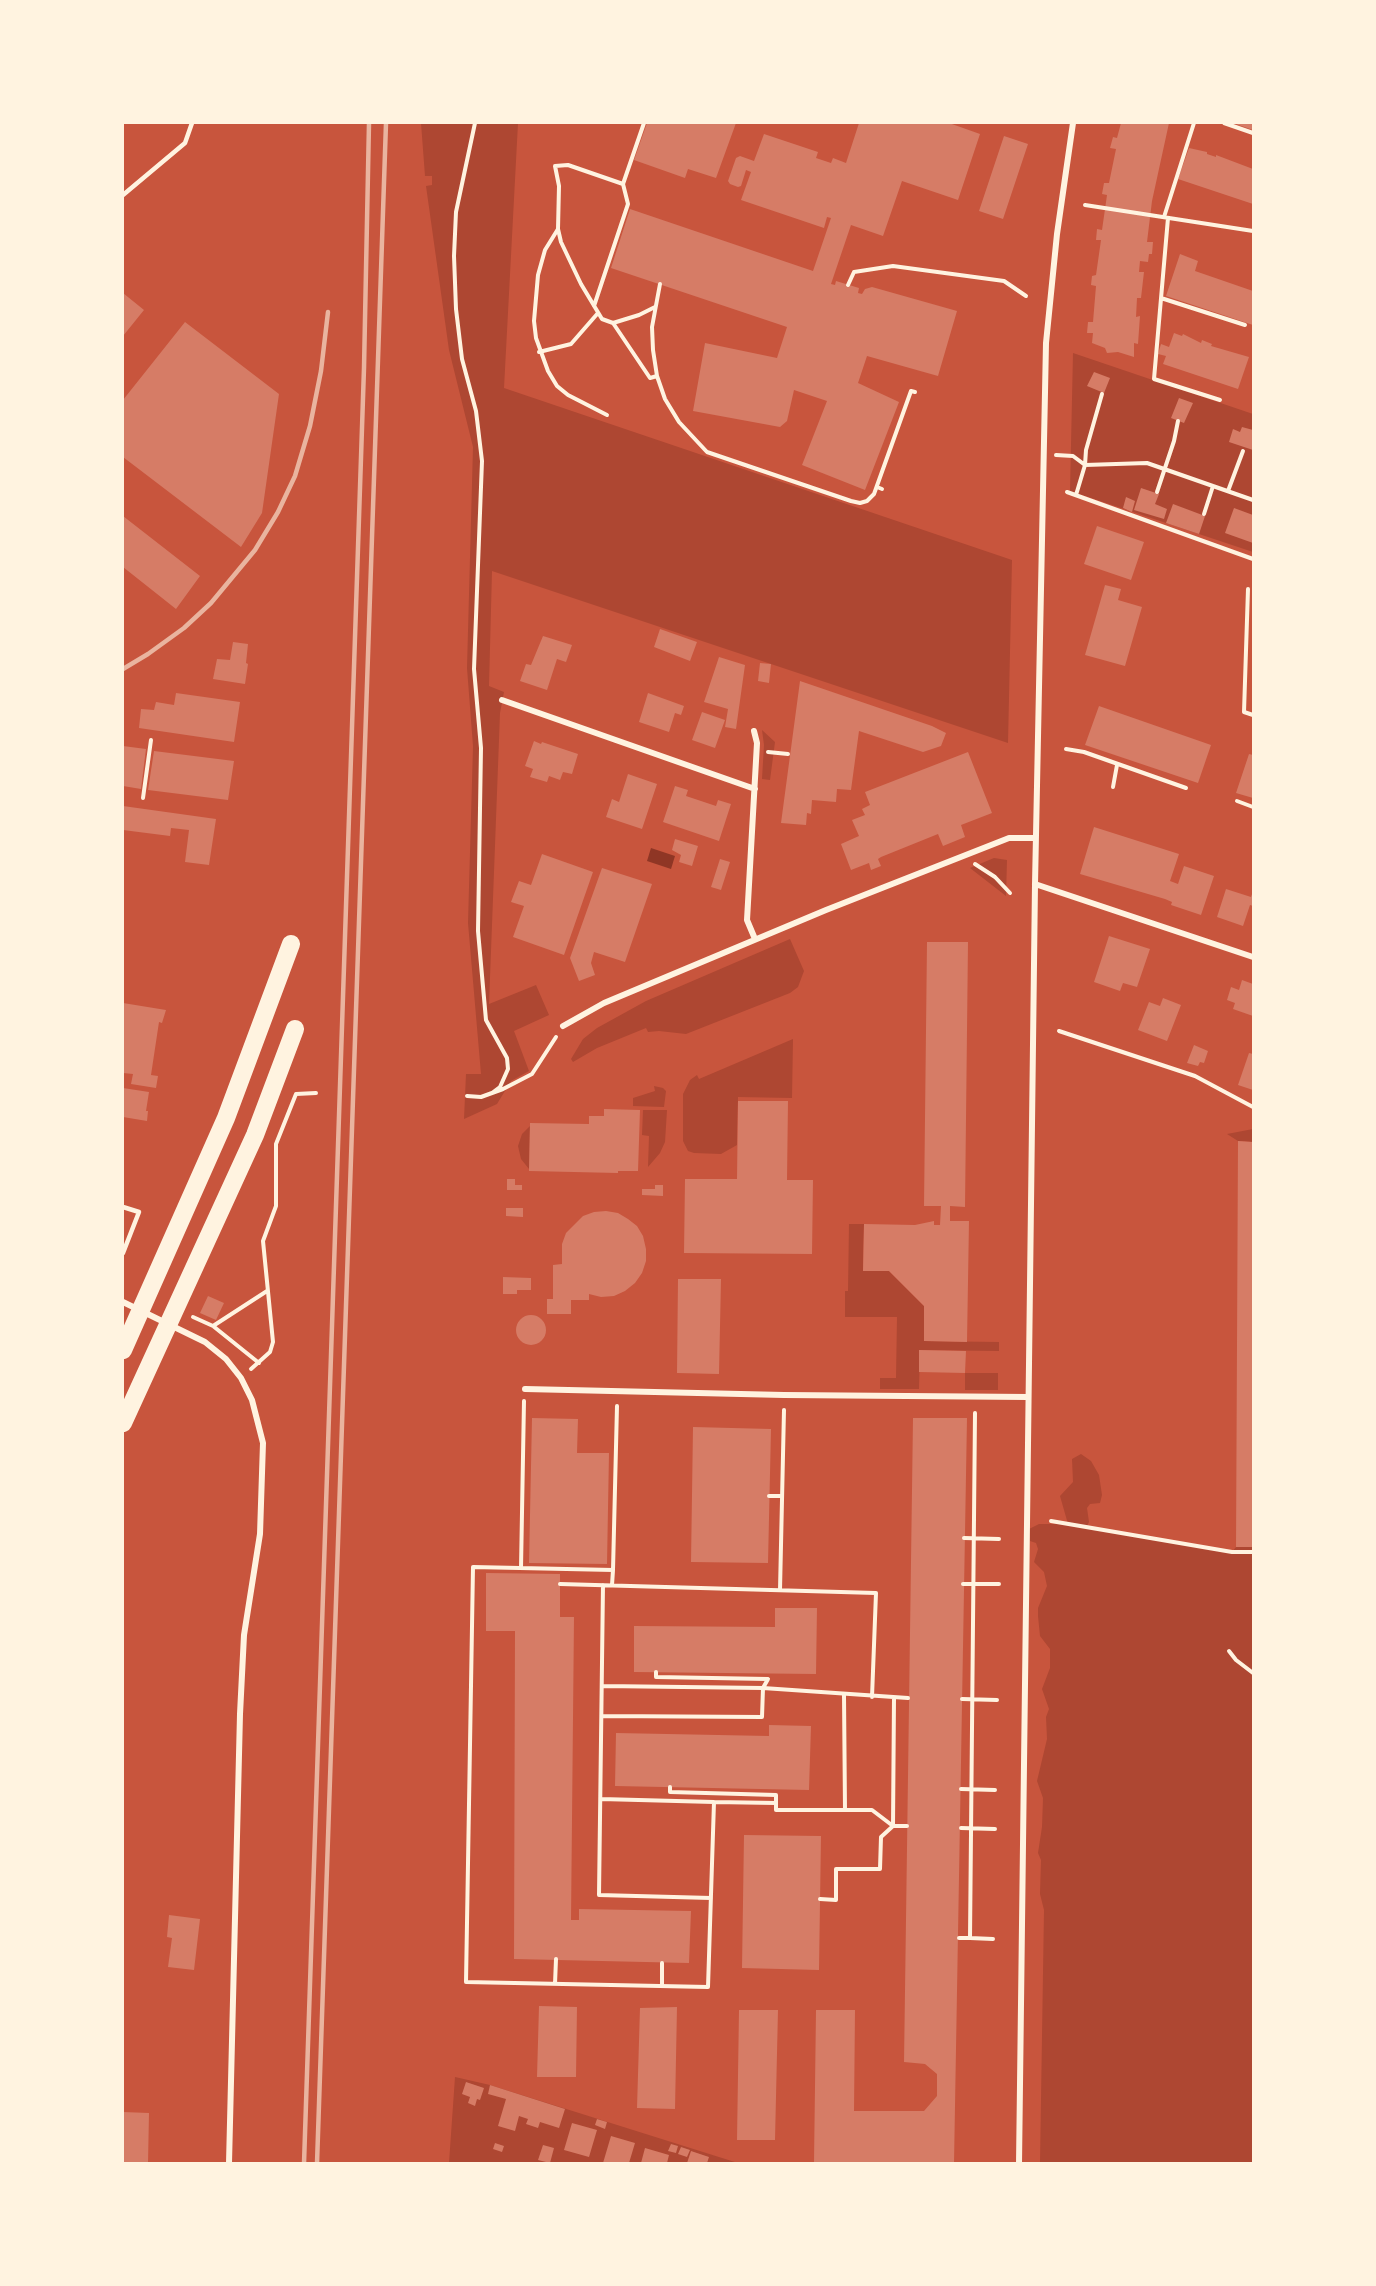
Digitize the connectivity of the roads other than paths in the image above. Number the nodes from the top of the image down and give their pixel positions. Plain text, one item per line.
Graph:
1 (192, 123) edge
2 (1073, 123) edge
3 (123, 195) edge
4 (502, 700) dead end
5 (754, 731) dead end
6 (755, 789) junction
7 (1035, 838) junction
8 (1035, 884) junction
9 (755, 939) junction
10 (291, 944) dead end
11 (1253, 957) edge
12 (563, 1026) road end
13 (295, 1029) dead end
14 (123, 1207) edge
15 (123, 1253) edge
16 (123, 1302) edge
17 (123, 1350) edge
18 (525, 1389) road end
19 (1028, 1397) junction
20 (123, 1423) edge
21 (229, 2163) edge
22 (1019, 2163) edge

1 - 3 lane
2 - 7 street
4 - 6 street
5 - 6 street
6 - 9 street
7 - 8 street
7 - 9 street
8 - 11 street
8 - 19 street
9 - 12 street
10 - 17 highway
13 - 20 highway
14 - 15 lane
16 - 21 street
18 - 19 street
19 - 22 street

